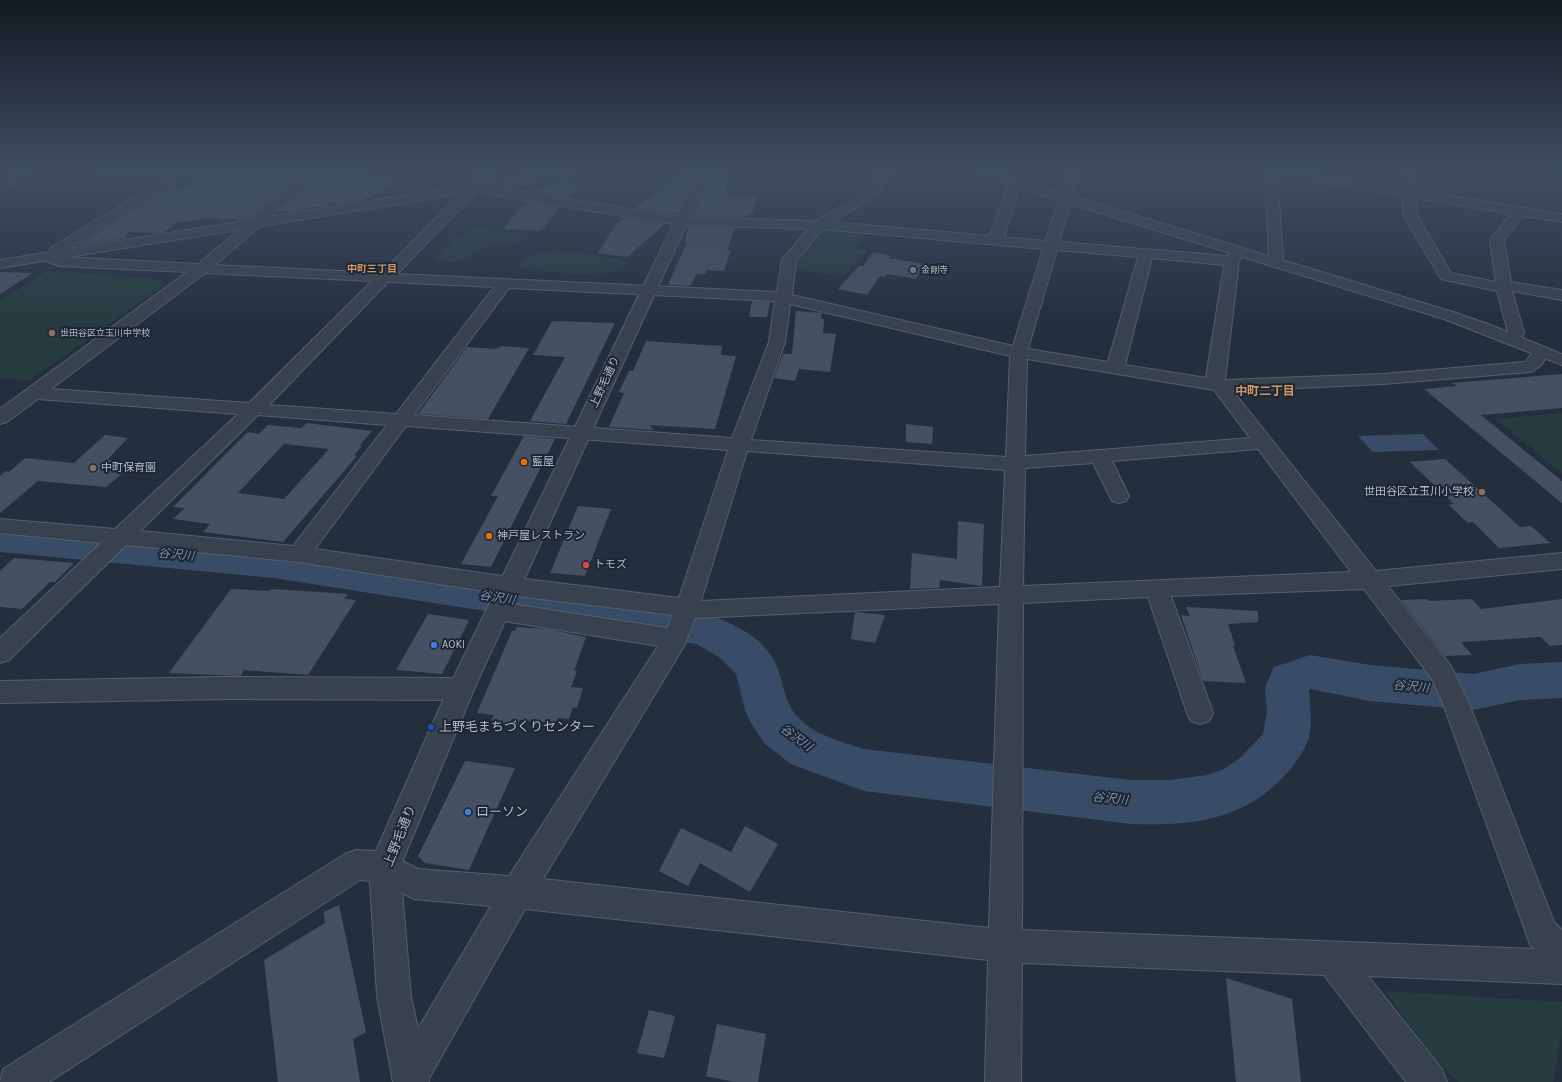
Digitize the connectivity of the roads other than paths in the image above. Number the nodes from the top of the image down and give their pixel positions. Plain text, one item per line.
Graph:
1 (100, 223) edge
2 (250, 223) edge
3 (257, 223) edge
4 (439, 223) edge
5 (680, 223) edge
6 (749, 223) edge
7 (822, 223) edge
8 (1001, 223) edge
9 (1057, 223) edge
10 (1140, 223) edge
11 (1274, 223) edge
12 (1415, 223) edge
13 (1510, 223) edge
14 (818, 226) junction
15 (996, 240) junction
16 (1051, 245) junction
17 (1144, 253) junction
18 (53, 255) junction
19 (1236, 256) junction
20 (1272, 261) junction
21 (0, 264) edge
22 (201, 269) junction
23 (384, 277) junction
24 (504, 284) junction
25 (1504, 286) junction
26 (648, 290) junction
27 (1562, 295) edge
28 (784, 297) junction
29 (1510, 339) junction
30 (1542, 352) junction
31 (1019, 353) junction
32 (1562, 360) edge
33 (1115, 369) junction
34 (1221, 386) junction
35 (34, 393) junction
36 (254, 409) junction
37 (0, 418) edge
38 (401, 419) junction
39 (581, 433) junction
40 (1263, 443) junction
41 (740, 444) junction
42 (1100, 457) junction
43 (1015, 464) junction
44 (1119, 496) dead end
45 (0, 526) edge
46 (121, 537) junction
47 (299, 554) junction
48 (1562, 561) edge
49 (1369, 580) junction
50 (1157, 588) junction
51 (1011, 595) junction
52 (504, 599) junction
53 (680, 626) junction
54 (0, 653) edge
55 (461, 689) junction
56 (0, 692) edge
57 (1200, 713) dead end
58 (385, 867) junction
59 (517, 892) junction
60 (1006, 946) junction
61 (1562, 953) edge
62 (1332, 958) junction
63 (1562, 967) edge
64 (411, 1079) edge
65 (16, 1082) edge
66 (1003, 1082) edge
67 (1429, 1082) edge

1 - 18 street
2 - 18 street
3 - 22 street
4 - 23 street
5 - 26 street, 上野毛通り
6 - 14 street
7 - 14 street
8 - 15 street
9 - 16 street
10 - 19 street
11 - 20 street
12 - 25 street
13 - 25 street
14 - 15 street
14 - 28 street
15 - 16 street
16 - 17 street
16 - 31 street
17 - 19 street
17 - 33 street
18 - 21 street
18 - 22 street
19 - 20 street
19 - 34 street
20 - 29 street
22 - 23 street
22 - 35 street
23 - 24 street
23 - 36 street
24 - 26 street
24 - 38 street
25 - 27 street
25 - 29 street
26 - 28 street
26 - 39 street, 上野毛通り
28 - 31 street
28 - 41 street
29 - 30 street
30 - 32 street
30 - 34 street
31 - 33 street
31 - 43 street
33 - 34 street
34 - 40 street
35 - 36 street
35 - 37 street
36 - 38 street
36 - 46 street
38 - 39 street
38 - 47 street
39 - 41 street
39 - 52 street, 上野毛通り
40 - 42 street
40 - 49 street
41 - 43 street
41 - 53 street
42 - 43 street
42 - 44 street
43 - 51 street
45 - 46 street
46 - 47 street
46 - 54 street
47 - 52 street
48 - 49 street
49 - 50 street
49 - 61 street
50 - 51 street
50 - 57 street
51 - 53 street
51 - 60 street
52 - 53 street
52 - 53 street
52 - 55 street, 上野毛通り
53 - 59 street
55 - 56 street
55 - 58 street, 上野毛通り
58 - 59 street
58 - 64 street, 上野毛通り
58 - 65 street
59 - 60 street
59 - 64 street
60 - 62 street
60 - 66 street
62 - 63 street
62 - 67 street

